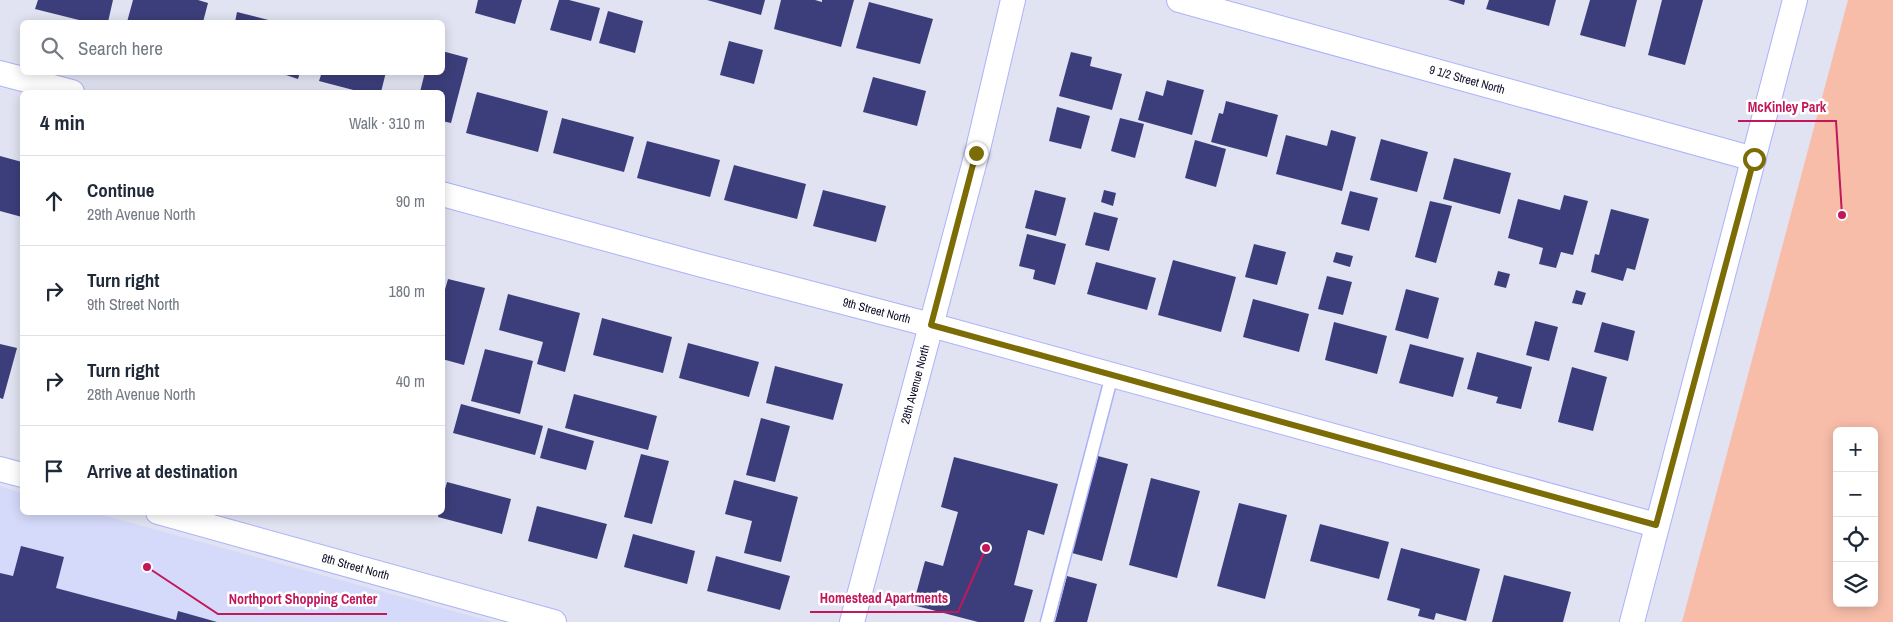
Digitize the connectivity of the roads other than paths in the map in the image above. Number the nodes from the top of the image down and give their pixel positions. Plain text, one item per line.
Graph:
1 (1013, 0) edge
2 (1179, 0) edge
3 (1795, 0) edge
4 (0, 73) edge
5 (64, 90) edge
6 (1754, 159) junction
7 (445, 195) edge
8 (931, 325) junction
9 (1112, 375) junction
10 (0, 469) edge
11 (20, 474) edge
12 (169, 515) edge
13 (1656, 525) junction
14 (554, 622) edge
15 (852, 622) edge
16 (1047, 622) edge
17 (1632, 622) edge

1 - 8 street, 28th Avenue North
2 - 6 street, 9 1/2 Street North
3 - 6 street
4 - 5 street
6 - 13 street
7 - 8 street, 9th Street North
8 - 9 street, 9th Street North
8 - 15 street, 28th Avenue North
9 - 13 street, 9th Street North
9 - 16 lane
10 - 11 street
12 - 14 street, 8th Street North
13 - 17 street

